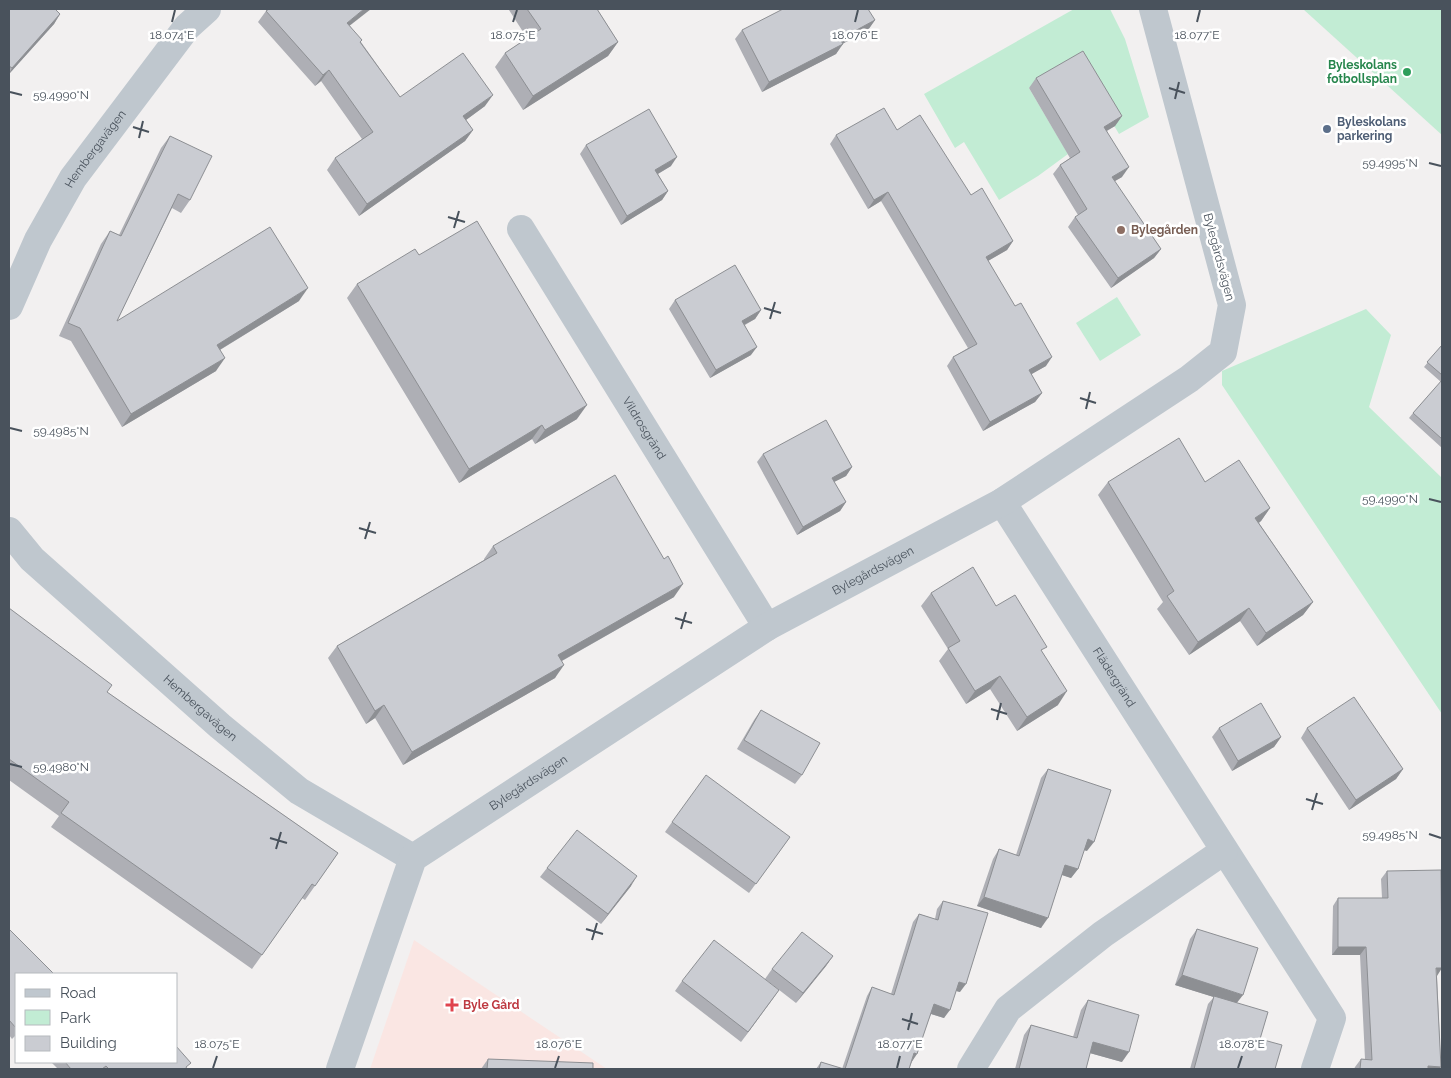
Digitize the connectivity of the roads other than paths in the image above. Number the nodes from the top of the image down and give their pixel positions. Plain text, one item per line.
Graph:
1 (207, 9) edge
2 (1153, 9) edge
3 (521, 229) dead end
4 (9, 306) edge
5 (1002, 502) junction
6 (9, 531) edge
7 (767, 627) junction
8 (1224, 851) junction
9 (413, 858) junction
10 (340, 1069) edge
11 (971, 1069) edge
12 (1315, 1069) edge

1 - 4 street, Hembergavägen
2 - 5 street, Bylegårdsvägen
3 - 7 street, Vildrosgränd
5 - 7 street, Bylegårdsvägen
5 - 8 street, Flädergränd
6 - 9 street, Hembergavägen
7 - 9 street, Bylegårdsvägen
8 - 11 street
8 - 12 street, Flädergränd
9 - 10 street

